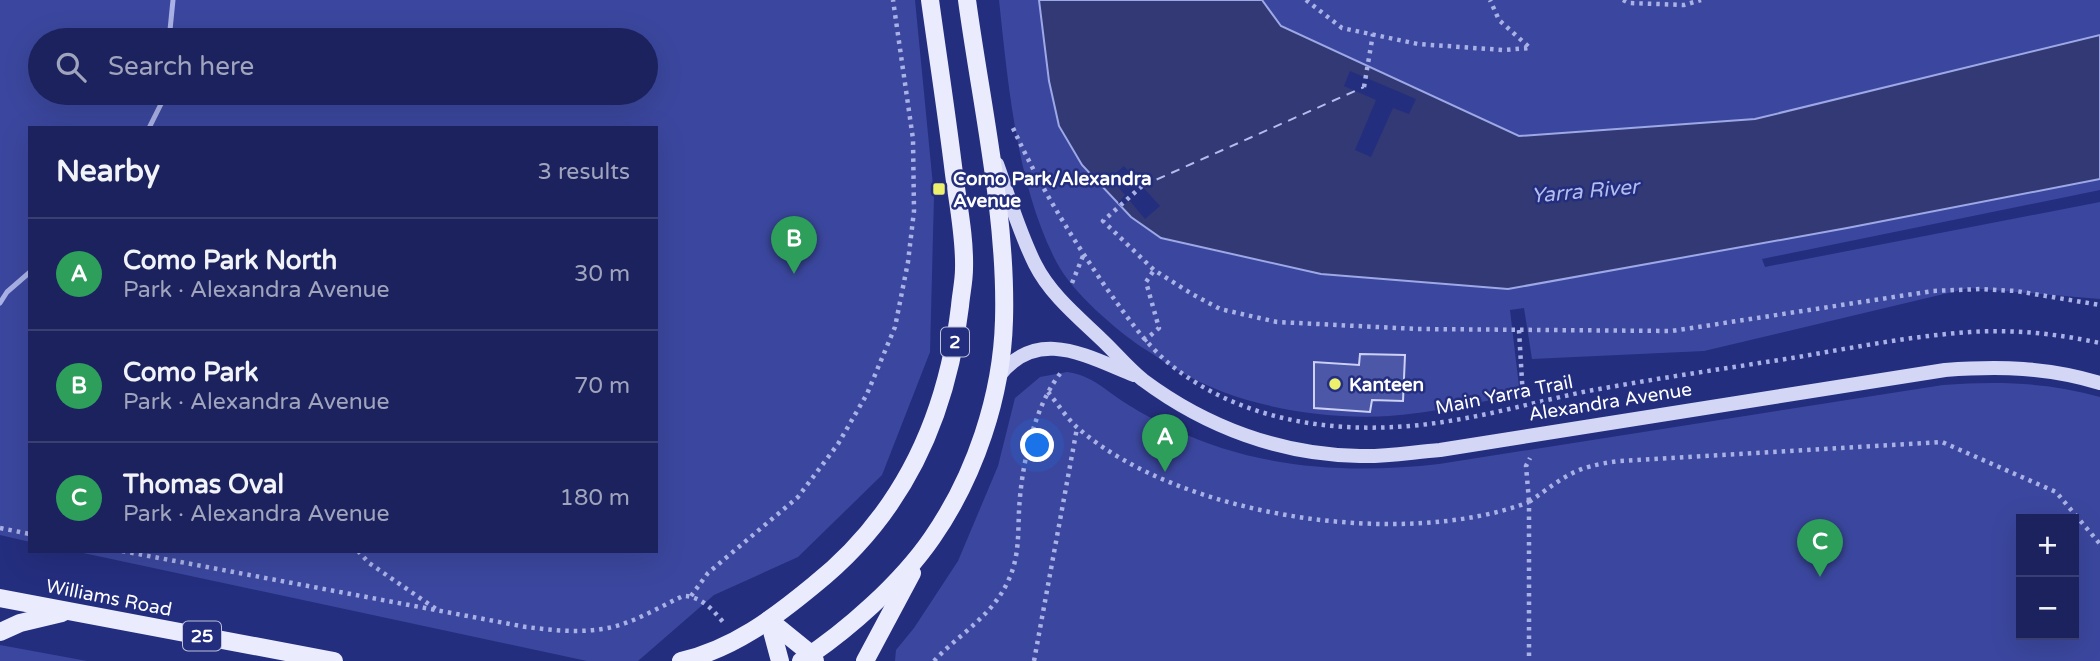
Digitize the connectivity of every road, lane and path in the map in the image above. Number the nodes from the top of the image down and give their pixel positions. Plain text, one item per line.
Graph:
1 (173, 0) edge
2 (893, 0) edge
3 (930, 0) edge
4 (967, 0) edge
5 (1306, 0) edge
6 (1490, 0) edge
7 (1623, 0) edge
8 (1701, 0) edge
9 (170, 28) edge
10 (1373, 34) junction
11 (1364, 87) dead end
12 (160, 105) edge
13 (1010, 117) dead end
14 (150, 126) edge
15 (987, 135) junction
16 (1142, 186) dead end
17 (1084, 255) junction
18 (1154, 270) junction
19 (28, 274) edge
20 (1069, 292) dead end
21 (0, 303) edge
22 (2100, 305) edge
23 (1518, 330) junction
24 (1144, 341) junction
25 (2100, 344) edge
26 (1063, 360) dead end
27 (998, 377) junction
28 (1142, 378) junction
29 (2100, 383) edge
30 (1048, 392) junction
31 (1523, 398) dead end
32 (1077, 428) junction
33 (1531, 456) dead end
34 (1529, 502) junction
35 (0, 528) edge
36 (28, 534) edge
37 (931, 539) junction
38 (2100, 544) edge
39 (133, 553) edge
40 (360, 553) edge
41 (691, 596) junction
42 (0, 598) edge
43 (69, 611) junction
44 (439, 611) junction
45 (769, 620) junction
46 (724, 622) dead end
47 (0, 632) edge
48 (809, 659) edge
49 (334, 661) edge
50 (681, 661) edge
51 (780, 661) edge
52 (865, 661) edge
53 (934, 661) edge
54 (1034, 661) edge
55 (1529, 661) edge

1 - 9 lane
2 - 41 path
3 - 45 main road, 2
4 - 15 main road, Alexandra Avenue
5 - 10 path
6 - 10 path
7 - 8 path
10 - 11 path
12 - 14 lane
13 - 17 path, Main Yarra Trail
15 - 27 main road, Alexandra Avenue
15 - 28 street, Alexandra Avenue
16 - 18 path
17 - 20 path
17 - 24 path, Main Yarra Trail
18 - 23 path
18 - 24 path
19 - 21 lane
22 - 23 path
23 - 31 path
24 - 25 path, Main Yarra Trail
26 - 30 path
27 - 28 street, Alexandra Avenue
27 - 37 main road, Alexandra Avenue
28 - 29 street, Alexandra Avenue
30 - 32 path
30 - 53 path
32 - 34 path
32 - 54 path
33 - 34 path
34 - 38 path
34 - 55 path
35 - 36 path
37 - 48 main road, Alexandra Avenue
37 - 52 main road
39 - 44 path
40 - 44 path
41 - 44 path
41 - 46 path
42 - 43 main road, Williams Road / 25
43 - 47 main road
43 - 49 main road, Williams Road / 25
45 - 48 main road
45 - 50 main road
45 - 51 main road

